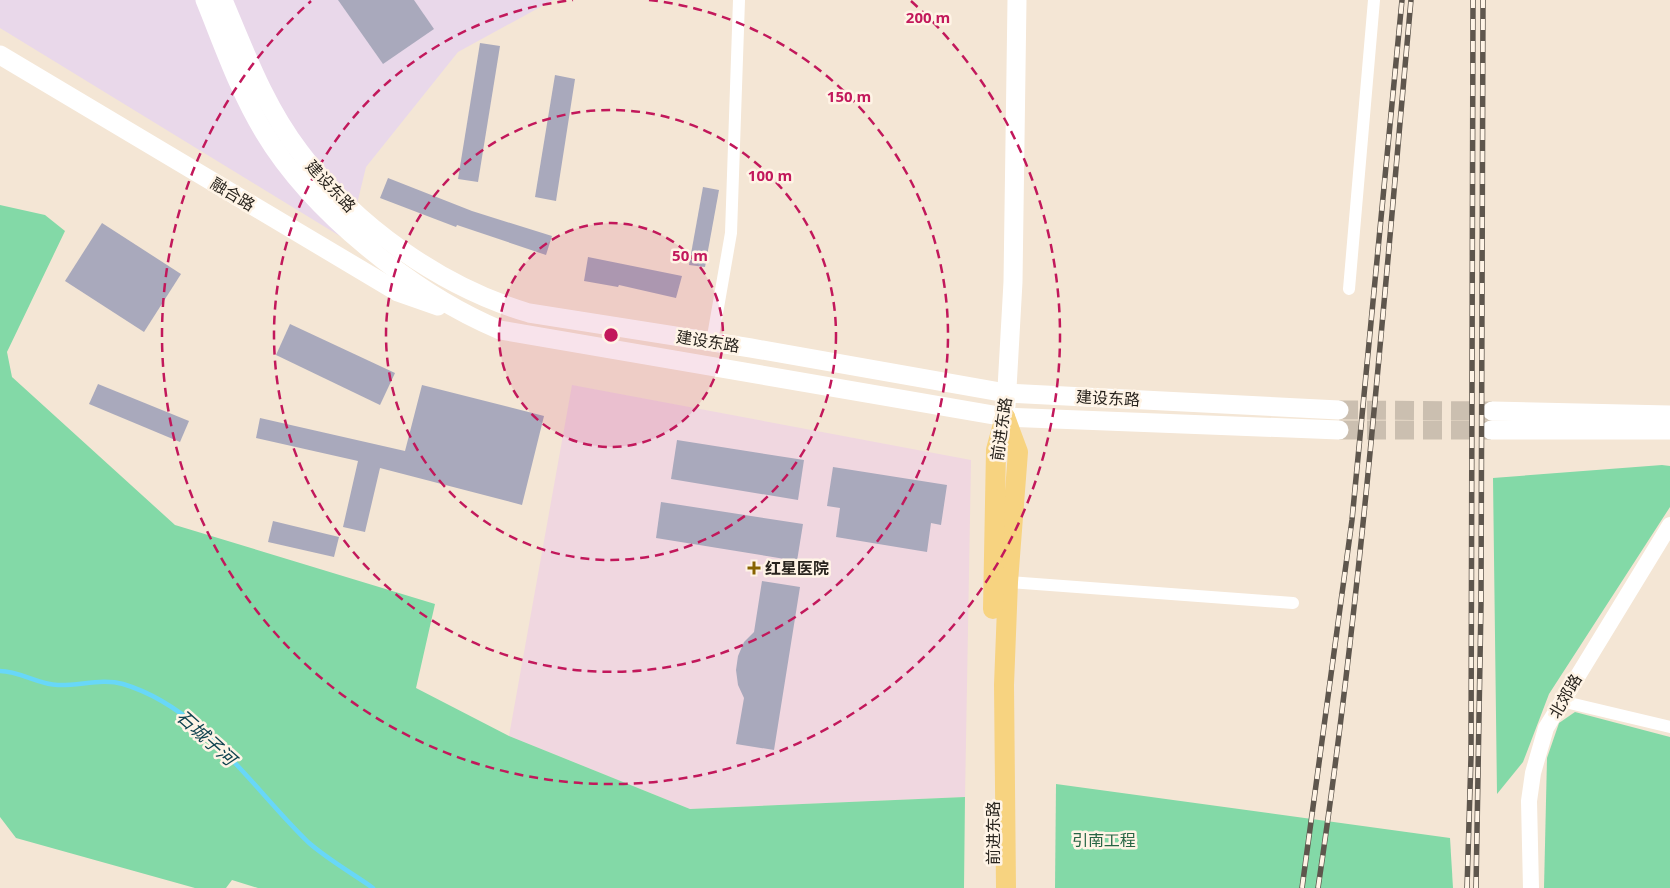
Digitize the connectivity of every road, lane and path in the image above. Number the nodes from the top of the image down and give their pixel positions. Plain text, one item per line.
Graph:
1 (205, 0) edge
2 (223, 0) edge
3 (739, 0) edge
4 (1017, 0) edge
5 (1374, 0) edge
6 (0, 54) edge
7 (1349, 289) dead end
8 (472, 318) junction
9 (712, 342) junction
10 (1006, 393) junction
11 (1339, 410) tunnel mouth
12 (1492, 411) tunnel mouth
13 (1670, 415) edge
14 (1005, 418) junction
15 (1339, 430) tunnel mouth
16 (1491, 430) tunnel mouth
17 (1670, 430) edge
18 (1670, 525) edge
19 (1008, 582) junction
20 (1293, 603) dead end
21 (1561, 701) junction
22 (1670, 727) edge
23 (993, 888) edge
24 (1006, 888) edge
25 (1531, 888) edge

1 - 8 main road, 建设东路
2 - 9 main road, 建设东路
3 - 9 street
4 - 10 main road, 前进东路
5 - 7 street
6 - 8 main road, 融合路
8 - 14 main road, 建设东路
9 - 10 main road, 建设东路
10 - 11 main road, 建设东路
10 - 14 main road, 前进东路
12 - 13 main road
14 - 15 main road, 建设东路
14 - 19 main road
14 - 23 main road, 前进东路
16 - 17 main road
18 - 21 street, 北郊路
19 - 20 street
19 - 24 main road
21 - 22 street
21 - 25 street, 北郊路

